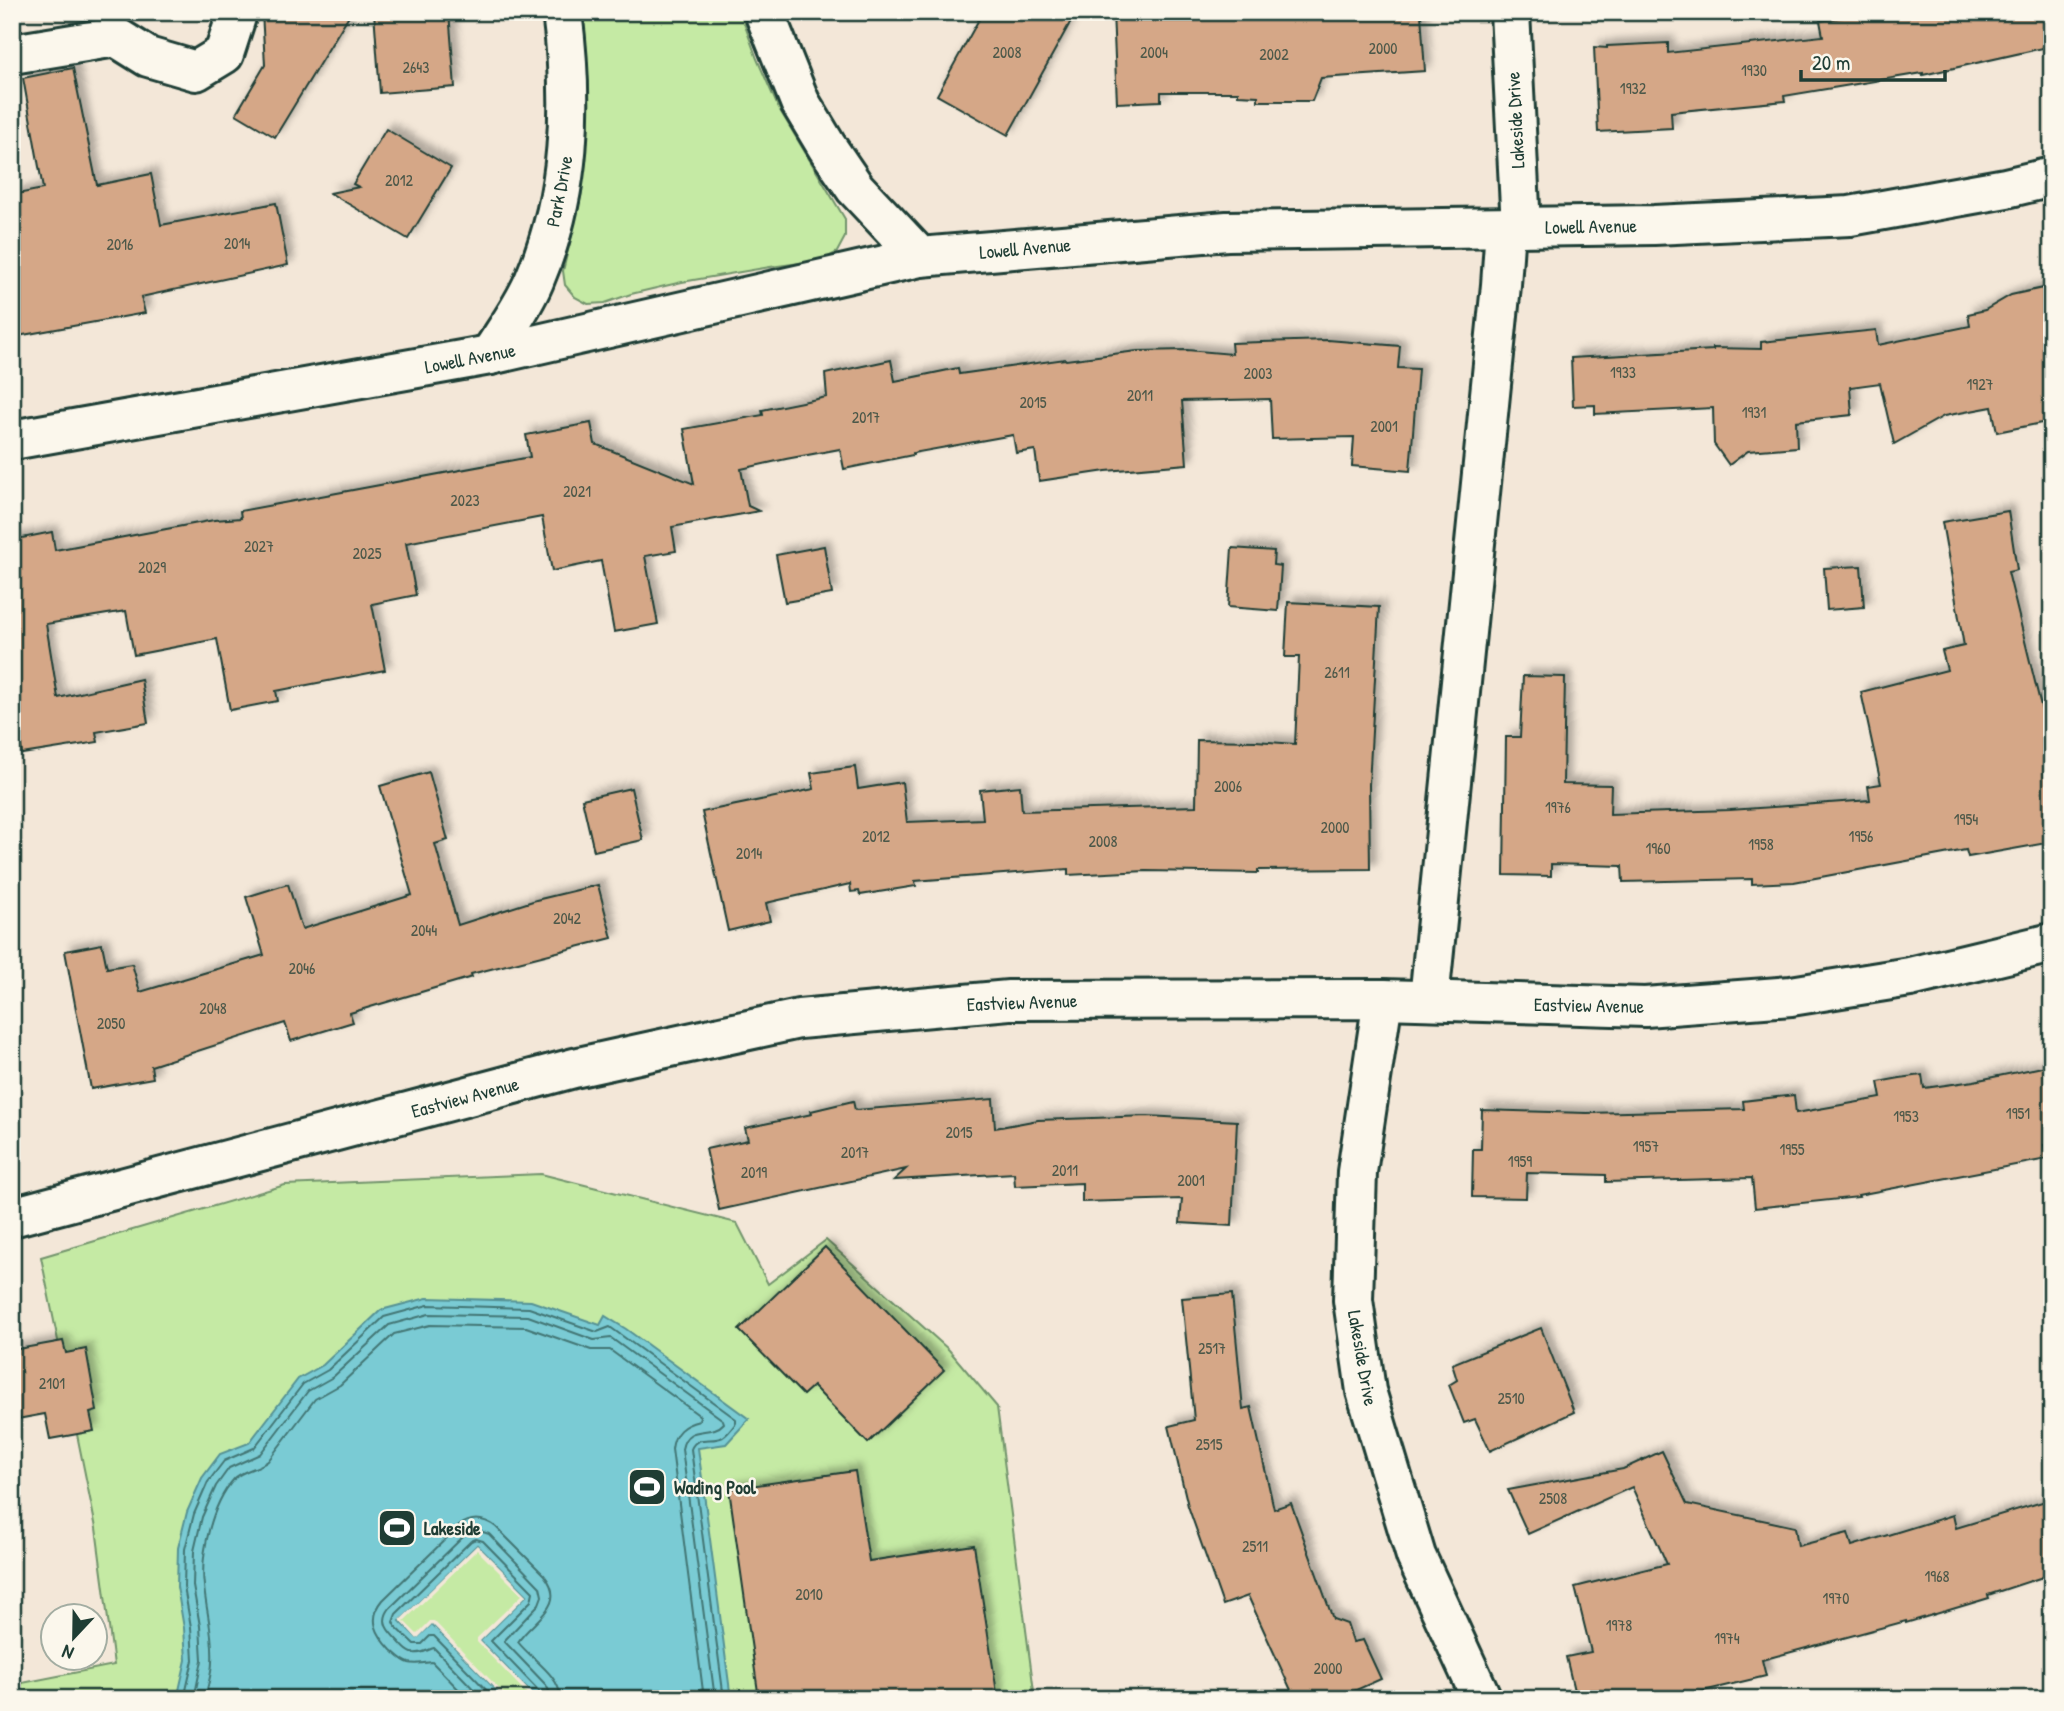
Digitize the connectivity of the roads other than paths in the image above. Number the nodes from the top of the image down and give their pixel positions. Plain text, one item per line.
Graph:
1 (234, 12) edge
2 (562, 12) edge
3 (764, 12) edge
4 (1510, 12) edge
5 (124, 24) edge
6 (12, 54) edge
7 (2052, 177) edge
8 (1513, 227) junction
9 (920, 257) junction
10 (490, 355) junction
11 (12, 440) edge
12 (2052, 943) edge
13 (1382, 999) junction
14 (1429, 1000) junction
15 (12, 1217) edge
16 (1482, 1699) edge

1 - 5 street
2 - 10 street, Park Drive
3 - 9 street
4 - 8 street, Lakeside Drive
5 - 6 street
7 - 8 street, Lowell Avenue
8 - 9 street, Lowell Avenue
8 - 14 street, Lakeside Drive
9 - 10 street, Lowell Avenue
10 - 11 street, Lowell Avenue
12 - 14 street, Eastview Avenue
13 - 14 street, Eastview Avenue
13 - 15 street, Eastview Avenue
13 - 16 street, Lakeside Drive

